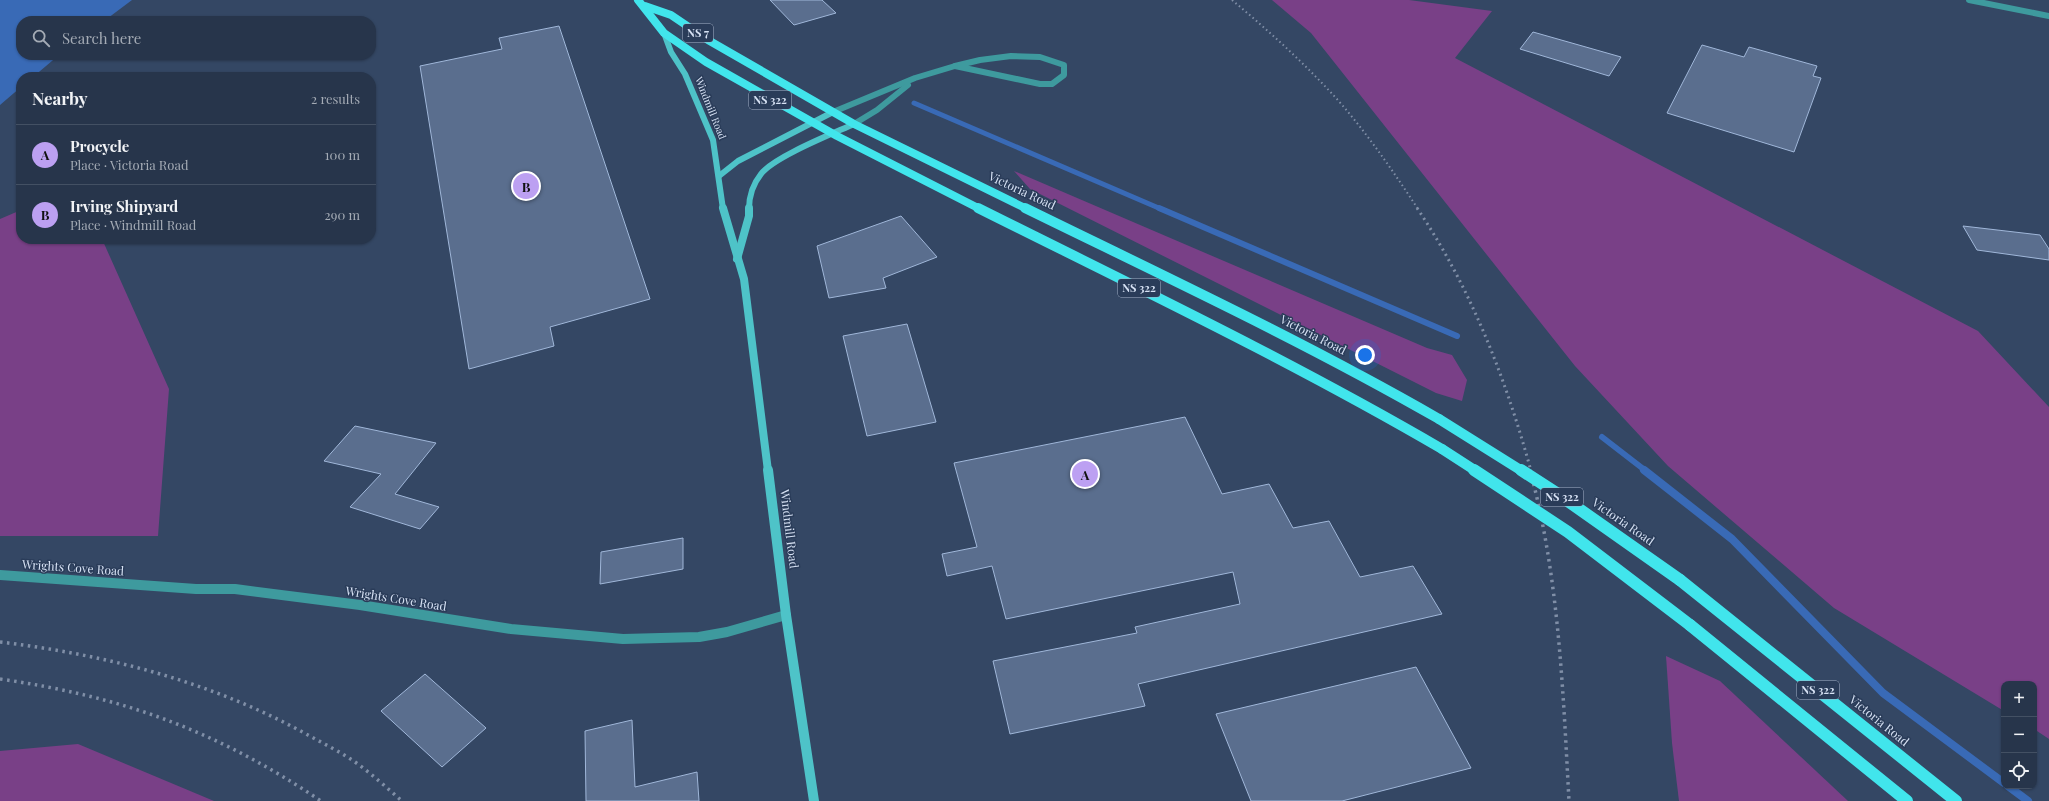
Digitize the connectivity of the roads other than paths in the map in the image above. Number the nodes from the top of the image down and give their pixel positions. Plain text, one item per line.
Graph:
1 (638, 0) edge
2 (1969, 0) edge
3 (645, 6) junction
4 (2049, 16) edge
5 (664, 33) junction
6 (954, 66) junction
7 (913, 80) junction
8 (833, 112) junction
9 (812, 124) junction
10 (854, 124) junction
11 (832, 135) junction
12 (719, 176) junction
13 (737, 260) junction
14 (0, 575) edge
15 (786, 615) junction
16 (814, 801) edge
17 (1908, 801) edge
18 (1956, 801) edge

1 - 3 main road, Windmill Road / NS 7
2 - 4 street
3 - 5 main road, Windmill Road / NS 7
3 - 8 main road, Victoria Road / NS 7
5 - 9 main road, NS 322
5 - 12 main road, Windmill Road / NS 7
6 - 6 street
6 - 7 street
7 - 8 street
7 - 10 street
8 - 9 main road
8 - 10 main road, Victoria Road / NS 7
9 - 11 main road, NS 322
9 - 12 main road
10 - 11 main road
10 - 18 main road, Victoria Road / NS 322, bridge
11 - 13 main road
11 - 17 main road, NS 322, bridge
12 - 13 main road, Windmill Road / NS 7
13 - 15 main road, Windmill Road / NS 7
14 - 15 street, Wrights Cove Road
15 - 16 main road, Windmill Road / NS 7

